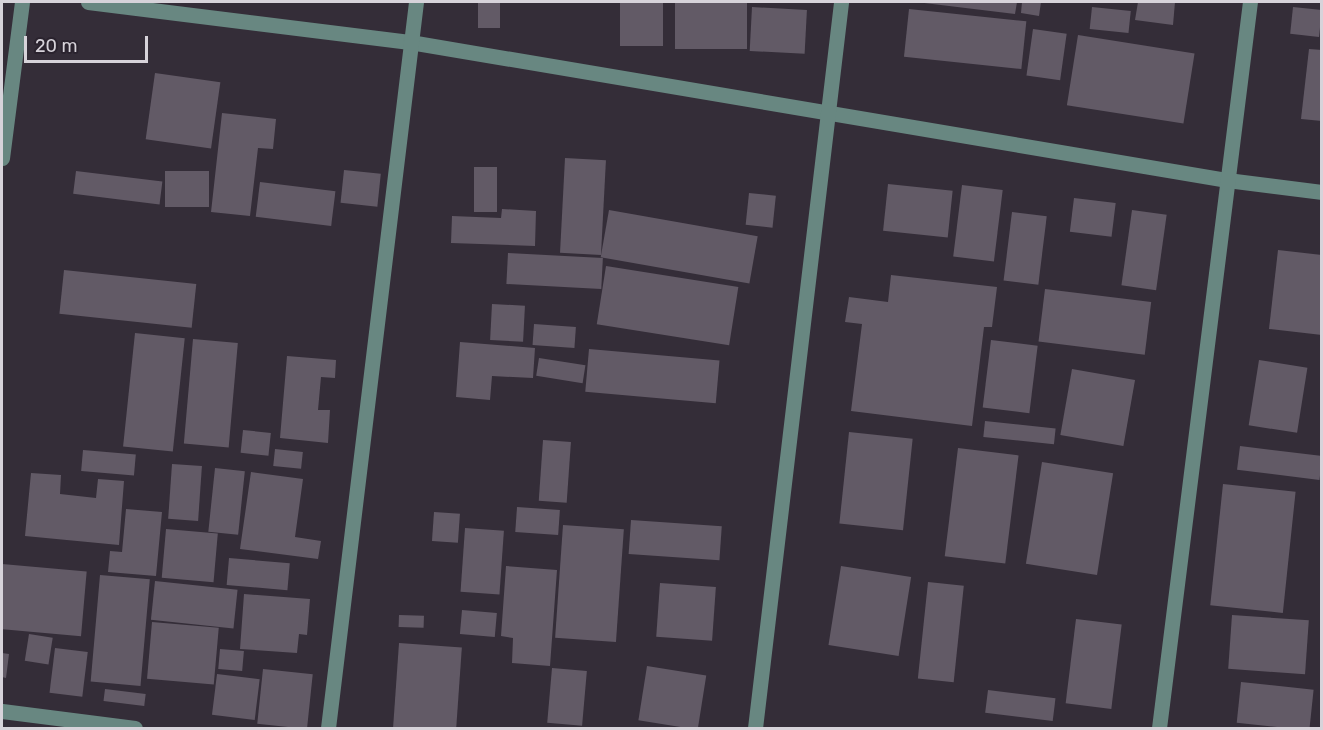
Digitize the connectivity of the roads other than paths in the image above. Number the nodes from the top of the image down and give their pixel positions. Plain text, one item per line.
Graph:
1 (22, 2) edge
2 (88, 2) edge
3 (416, 2) edge
4 (841, 2) edge
5 (1250, 2) edge
6 (410, 42) junction
7 (825, 113) junction
8 (2, 158) edge
9 (1227, 180) junction
10 (1322, 192) edge
11 (2, 711) edge
12 (135, 729) edge
13 (328, 729) edge
14 (755, 729) edge
15 (1159, 729) edge

1 - 8 street
2 - 6 street
3 - 6 street
4 - 7 street
5 - 9 street
6 - 7 street
6 - 13 street
7 - 9 street
7 - 14 street
9 - 10 street
9 - 15 street
11 - 12 street

